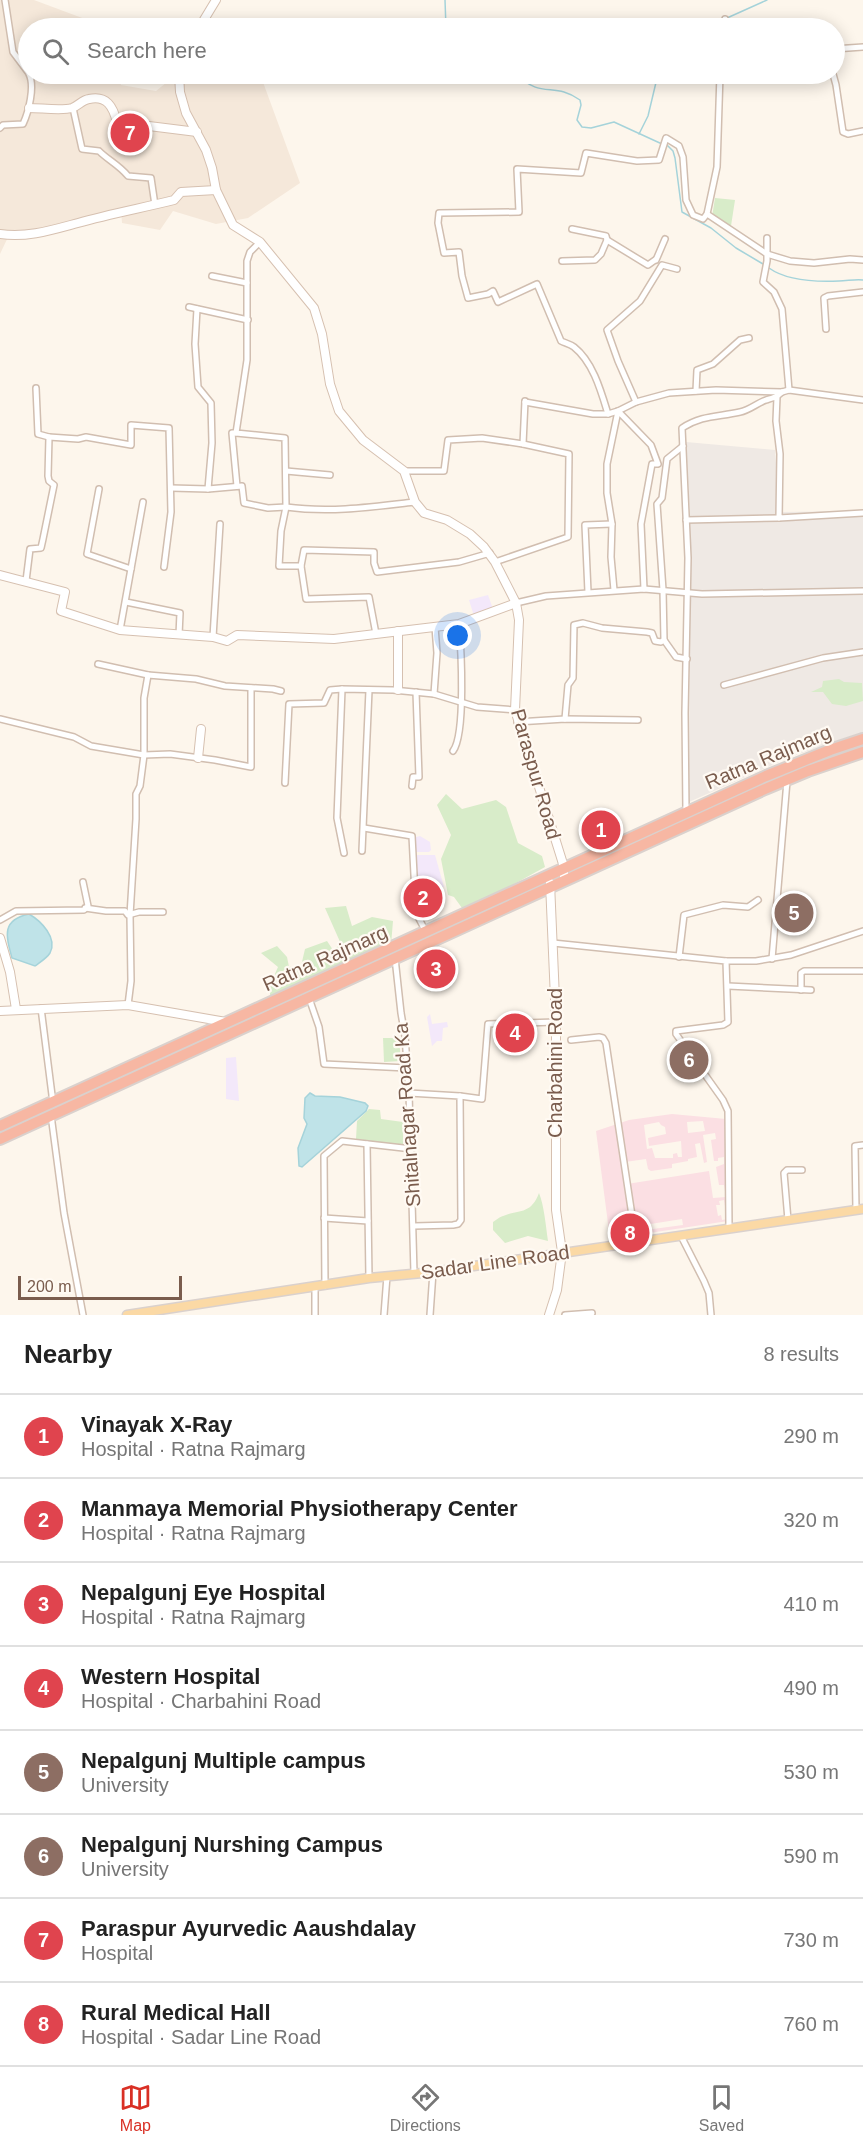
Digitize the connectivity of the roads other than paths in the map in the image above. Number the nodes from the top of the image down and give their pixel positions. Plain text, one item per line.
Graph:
1 (5, 0) edge
2 (216, 0) edge
3 (205, 18) edge
4 (863, 47) edge
5 (845, 48) edge
6 (18, 59) edge
7 (31, 84) edge
8 (180, 84) edge
9 (720, 84) edge
10 (836, 84) edge
11 (29, 108) junction
12 (73, 108) junction
13 (0, 128) edge
14 (863, 130) edge
15 (197, 132) junction
16 (216, 190) junction
17 (154, 205) junction
18 (707, 214) junction
19 (572, 229) dead end
20 (0, 234) edge
21 (767, 238) dead end
22 (665, 239) dead end
23 (607, 240) junction
24 (260, 242) junction
25 (767, 254) junction
26 (655, 260) junction
27 (863, 260) edge
28 (562, 261) dead end
29 (662, 265) junction
30 (677, 269) dead end
31 (212, 276) dead end
32 (247, 283) junction
33 (863, 292) edge
34 (189, 307) dead end
35 (197, 309) junction
36 (248, 320) junction
37 (826, 329) dead end
38 (749, 338) dead end
39 (36, 388) dead end
40 (789, 390) junction
41 (696, 391) junction
42 (782, 392) junction
43 (777, 397) junction
44 (863, 400) edge
45 (636, 402) junction
46 (618, 411) junction
47 (608, 414) junction
48 (236, 433) junction
49 (49, 437) junction
50 (523, 444) junction
51 (683, 446) junction
52 (286, 471) junction
53 (404, 471) junction
54 (330, 475) dead end
55 (237, 486) junction
56 (171, 488) junction
57 (99, 489) dead end
58 (208, 489) junction
59 (143, 502) dead end
60 (415, 502) junction
61 (286, 507) junction
62 (863, 513) edge
63 (779, 518) junction
64 (686, 520) junction
65 (220, 524) dead end
66 (612, 524) junction
67 (490, 553) junction
68 (495, 562) junction
69 (301, 566) junction
70 (164, 567) dead end
71 (131, 569) junction
72 (0, 575) edge
73 (26, 580) junction
74 (644, 589) junction
75 (614, 590) junction
76 (663, 590) junction
77 (687, 591) junction
78 (863, 591) edge
79 (588, 592) junction
80 (126, 602) junction
81 (516, 603) junction
82 (459, 624) junction
83 (435, 627) junction
84 (120, 630) junction
85 (398, 632) junction
86 (376, 634) junction
87 (178, 635) junction
88 (213, 637) junction
89 (664, 639) junction
90 (863, 652) edge
91 (687, 659) junction
92 (98, 664) dead end
93 (148, 675) junction
94 (724, 685) dead end
95 (251, 688) junction
96 (342, 689) junction
97 (369, 690) junction
98 (398, 690) junction
99 (281, 692) dead end
100 (416, 693) junction
101 (434, 694) junction
102 (460, 703) junction
103 (515, 710) junction
104 (0, 719) edge
105 (565, 719) junction
106 (638, 720) dead end
107 (517, 722) junction
108 (201, 729) dead end
109 (863, 739) edge
110 (453, 751) dead end
111 (863, 752) edge
112 (144, 755) junction
113 (198, 758) junction
114 (787, 779) junction
115 (285, 783) dead end
116 (412, 786) dead end
117 (686, 812) junction
118 (364, 828) junction
119 (362, 851) dead end
120 (344, 852) dead end
121 (564, 867) junction
122 (551, 873) junction
123 (564, 881) junction
124 (83, 882) dead end
125 (550, 887) junction
126 (758, 900) dead end
127 (85, 908) junction
128 (163, 912) dead end
129 (130, 915) junction
130 (0, 920) edge
131 (863, 931) edge
132 (426, 932) junction
133 (0, 938) edge
134 (553, 943) junction
135 (393, 952) junction
136 (680, 957) junction
137 (772, 959) junction
138 (726, 961) junction
139 (863, 971) edge
140 (728, 986) junction
141 (801, 990) junction
142 (811, 990) dead end
143 (309, 998) junction
144 (128, 1005) junction
145 (40, 1008) junction
146 (16, 1009) junction
147 (0, 1011) edge
148 (226, 1022) junction
149 (556, 1022) junction
150 (571, 1040) dead end
151 (407, 1068) junction
152 (409, 1093) junction
153 (460, 1096) junction
154 (53, 1102) junction
155 (51, 1115) junction
156 (0, 1126) edge
157 (0, 1139) edge
158 (367, 1144) junction
159 (863, 1145) edge
160 (411, 1149) junction
161 (802, 1170) dead end
162 (859, 1210) edge
163 (324, 1218) junction
164 (788, 1220) junction
165 (368, 1221) junction
166 (414, 1226) junction
167 (729, 1228) junction
168 (681, 1236) junction
169 (636, 1242) junction
170 (562, 1252) junction
171 (432, 1272) junction
172 (414, 1274) junction
173 (387, 1276) junction
174 (369, 1278) junction
175 (325, 1286) junction
176 (315, 1287) junction
177 (592, 1313) dead end
178 (83, 1315) edge
179 (128, 1315) edge
180 (315, 1315) edge
181 (384, 1315) edge
182 (430, 1315) edge
183 (551, 1315) edge
184 (565, 1315) edge
185 (711, 1315) edge

1 - 6 street
2 - 3 street
4 - 5 street
7 - 11 street
8 - 15 street
9 - 18 street
10 - 14 street
11 - 12 street
11 - 13 street
12 - 15 street
12 - 17 street
15 - 16 street
16 - 17 street
16 - 24 street
17 - 20 street
18 - 25 street
18 - 47 street
19 - 23 street
21 - 25 street
22 - 26 street
23 - 26 street
23 - 28 street
24 - 32 street
24 - 53 street
25 - 27 street
25 - 40 street
26 - 29 street
29 - 30 street
29 - 45 street
31 - 32 street
32 - 36 street
33 - 37 street
34 - 35 street
35 - 36 street
35 - 58 street
36 - 48 street
38 - 41 street
39 - 49 street
40 - 42 street
40 - 44 street
41 - 42 street
41 - 45 street
42 - 43 street
43 - 51 street
43 - 63 street
45 - 46 street
46 - 47 street
46 - 66 street
46 - 74 street
47 - 50 street
48 - 52 street
48 - 55 street
49 - 56 street
49 - 73 street
50 - 53 street
50 - 68 street
51 - 64 street
51 - 76 street
52 - 54 street
52 - 61 street
53 - 60 street
55 - 58 street
55 - 61 street
56 - 58 street
56 - 70 street
57 - 71 street
59 - 71 street
60 - 61 street
60 - 67 street, Paraspur Road
61 - 69 street
62 - 63 street
63 - 64 street
64 - 77 street
65 - 88 street
66 - 75 street
66 - 79 street
67 - 68 street, Paraspur Road
67 - 69 street
68 - 81 street, Paraspur Road
69 - 86 street
71 - 80 street
72 - 73 street
73 - 84 street
74 - 75 street
74 - 76 street
75 - 79 street
76 - 77 street
76 - 89 street
77 - 78 street
77 - 91 street
79 - 81 street
80 - 84 street
80 - 87 street
81 - 82 street
81 - 103 street, Paraspur Road
82 - 83 street
82 - 102 street
83 - 85 street
83 - 101 street
84 - 87 street
85 - 86 street
85 - 98 street
86 - 88 street
87 - 88 street
89 - 91 street
89 - 105 street
90 - 94 street
91 - 117 street
92 - 93 street
93 - 95 street
93 - 112 street
95 - 99 street
95 - 113 street
96 - 97 street
96 - 115 street
96 - 120 street
97 - 98 street
97 - 118 street
98 - 100 street
100 - 101 street
100 - 116 street
101 - 102 street
102 - 103 street
102 - 110 street
103 - 107 street, Paraspur Road
104 - 112 street
105 - 106 street
105 - 107 street
107 - 121 street, Paraspur Road
108 - 113 street
109 - 117 highway, Ratna Rajmarg
111 - 114 highway, Ratna Rajmarg
112 - 113 street
112 - 129 street
114 - 123 highway, Ratna Rajmarg
114 - 137 street
117 - 121 highway, Ratna Rajmarg
118 - 119 street
118 - 132 street
121 - 122 highway, Ratna Rajmarg
121 - 123 street, Paraspur Road
122 - 125 street, Charbahini Road
122 - 132 highway, Ratna Rajmarg
123 - 125 highway, Ratna Rajmarg
124 - 127 street
125 - 134 street, Charbahini Road
125 - 135 highway, Ratna Rajmarg
126 - 136 street
127 - 129 street
127 - 130 street
128 - 129 street
129 - 144 street
131 - 137 street
132 - 135 highway, Ratna Rajmarg
133 - 146 street
134 - 136 street
134 - 149 street, Charbahini Road
135 - 143 highway, Ratna Rajmarg
135 - 148 highway, Ratna Rajmarg
135 - 151 street, Shitalnagar Road Ka
136 - 138 street
137 - 138 street
138 - 140 street
139 - 141 street
140 - 141 street
140 - 167 street
141 - 142 street
143 - 151 street
143 - 155 highway, Ratna Rajmarg
144 - 145 street
144 - 148 street
145 - 146 street
145 - 154 street
146 - 147 street
148 - 154 highway, Ratna Rajmarg
149 - 153 street
149 - 170 street, Charbahini Road
150 - 169 street
151 - 152 street, Shitalnagar Road Ka
152 - 153 street
152 - 160 street, Shitalnagar Road Ka
153 - 166 street
154 - 155 street
154 - 156 highway, Ratna Rajmarg
155 - 157 highway, Ratna Rajmarg
155 - 178 street
158 - 160 street
158 - 163 street
158 - 165 street
159 - 162 street
160 - 166 street, Shitalnagar Road Ka
161 - 164 street
162 - 164 main road, Sadar Line Road
163 - 165 street
163 - 175 street
164 - 167 main road, Sadar Line Road
165 - 174 street
166 - 172 street, Shitalnagar Road Ka
167 - 168 main road, Sadar Line Road
168 - 169 main road, Sadar Line Road
168 - 185 street
169 - 170 main road, Sadar Line Road
170 - 171 main road, Sadar Line Road
170 - 183 street, Charbahini Road
171 - 172 main road, Sadar Line Road
171 - 182 street
172 - 173 main road, Sadar Line Road
173 - 174 main road, Sadar Line Road
173 - 181 street
174 - 175 main road, Sadar Line Road
175 - 176 main road, Sadar Line Road
176 - 179 main road, Sadar Line Road
176 - 180 street
177 - 184 street

